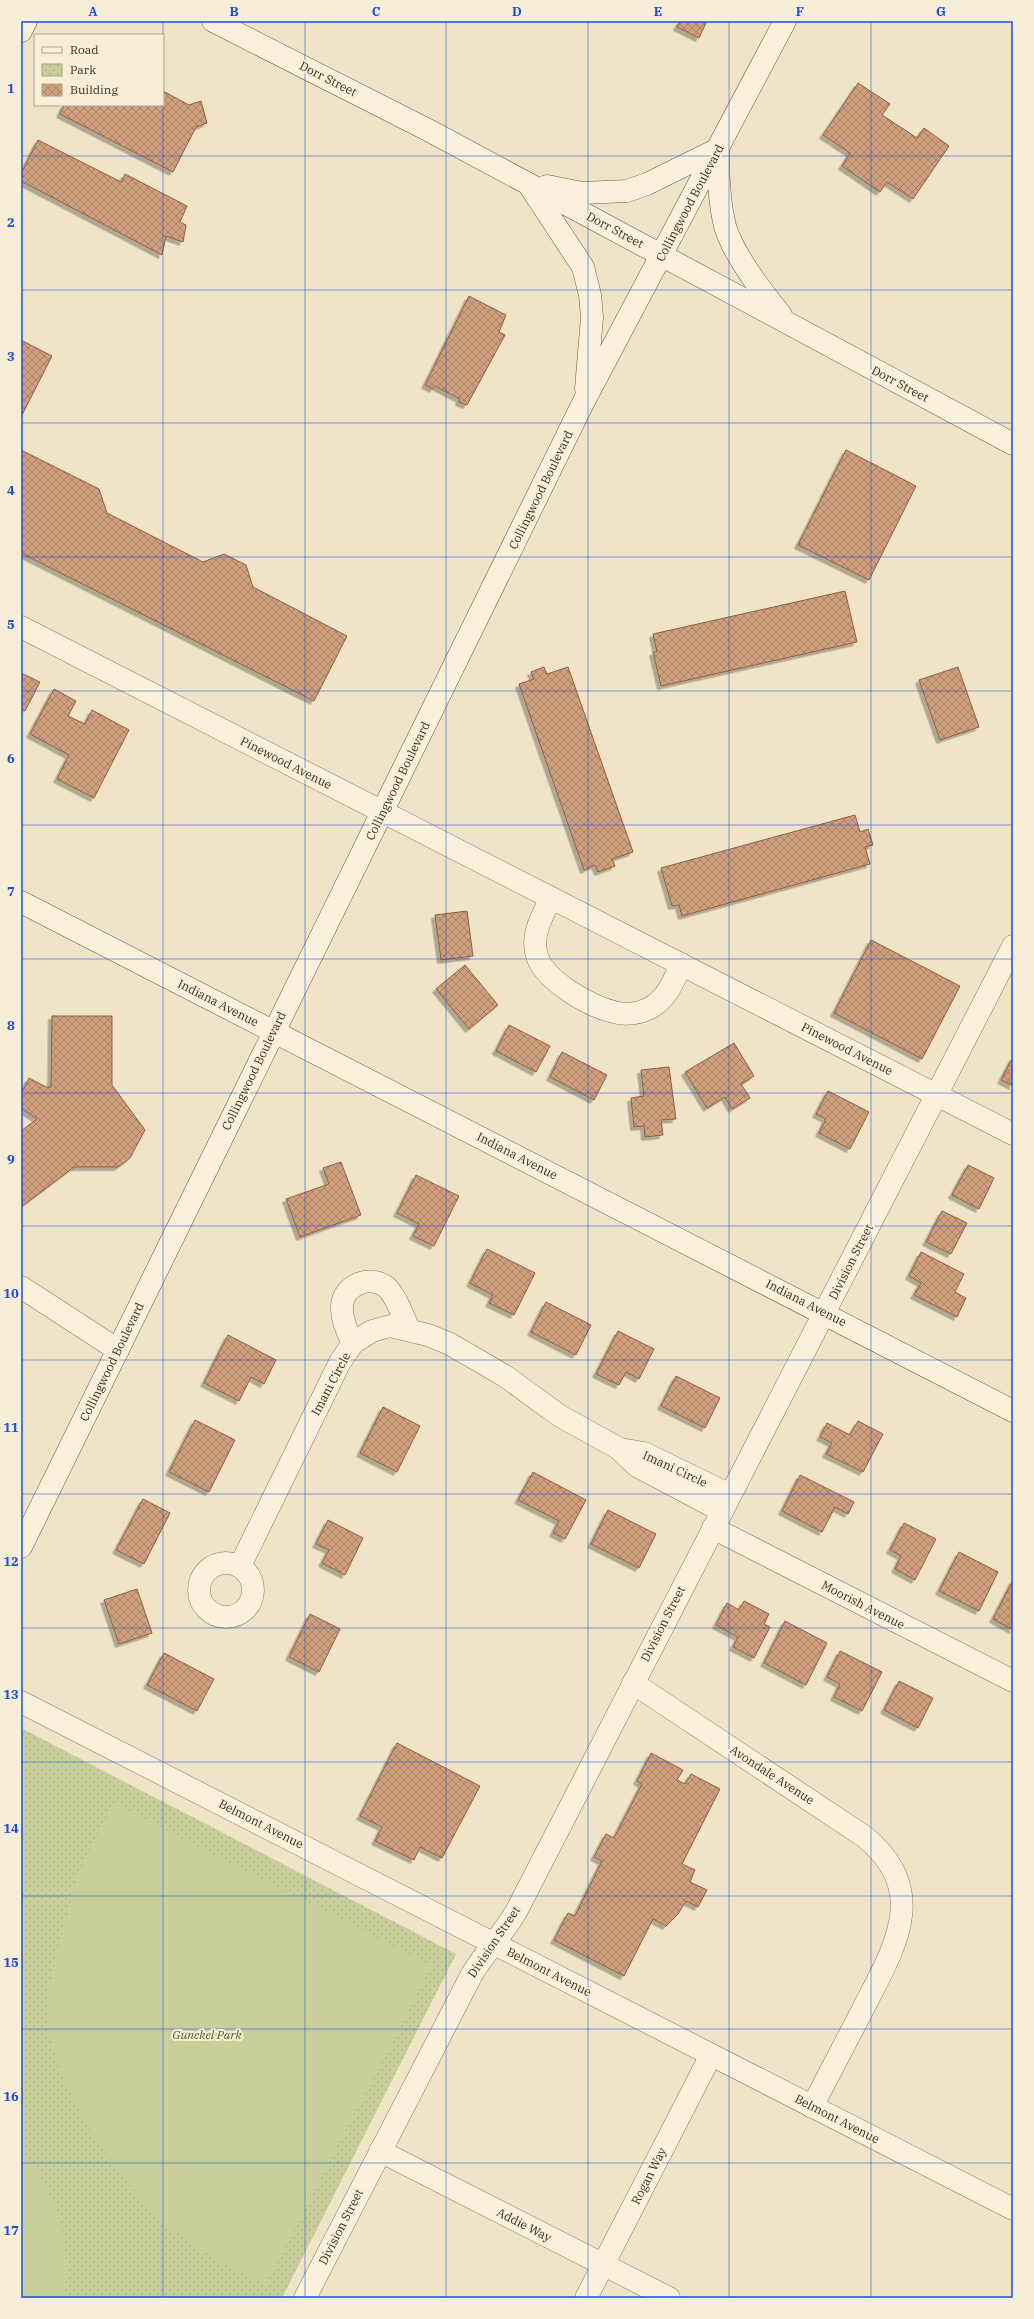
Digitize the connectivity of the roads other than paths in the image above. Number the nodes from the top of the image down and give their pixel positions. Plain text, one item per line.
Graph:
1 (26, 21) edge
2 (214, 21) edge
3 (786, 21) edge
4 (21, 31) edge
5 (718, 149) junction
6 (527, 182) junction
7 (662, 256) junction
8 (788, 324) junction
9 (584, 401) junction
10 (1013, 444) edge
11 (21, 627) edge
12 (383, 812) junction
13 (551, 898) junction
14 (21, 902) edge
15 (1013, 946) edge
16 (681, 964) junction
17 (273, 1031) junction
18 (936, 1094) junction
19 (1013, 1134) edge
20 (21, 1287) edge
21 (825, 1313) junction
22 (409, 1329) junction
23 (353, 1343) junction
24 (118, 1350) junction
25 (1013, 1411) edge
26 (722, 1511) junction
27 (21, 1547) edge
28 (240, 1566) dead end
29 (1013, 1682) edge
30 (633, 1683) junction
31 (21, 1702) edge
32 (494, 1943) junction
33 (711, 2055) junction
34 (812, 2107) junction
35 (380, 2151) junction
36 (1013, 2209) edge
37 (604, 2266) junction
38 (305, 2298) edge
39 (586, 2298) edge
40 (669, 2298) edge

1 - 4 street
2 - 6 street, Dorr Street
3 - 5 street, Collingwood Boulevard
5 - 6 street
5 - 7 street, Collingwood Boulevard
5 - 8 street
6 - 7 street, Dorr Street
6 - 9 street
7 - 8 street, Dorr Street
7 - 9 street, Collingwood Boulevard
8 - 10 street, Dorr Street
9 - 12 street, Collingwood Boulevard
11 - 12 street, Pinewood Avenue
12 - 13 street, Pinewood Avenue
12 - 17 street, Collingwood Boulevard
13 - 16 street, Pinewood Avenue
13 - 16 street
14 - 17 street, Indiana Avenue
15 - 18 street, Division Street
16 - 18 street, Pinewood Avenue
17 - 21 street, Indiana Avenue
17 - 24 street, Collingwood Boulevard
18 - 19 street, Pinewood Avenue
18 - 21 street, Division Street
20 - 24 street
21 - 25 street, Indiana Avenue
21 - 26 street, Division Street
22 - 23 street, Imani Circle
22 - 23 street
22 - 26 street, Imani Circle
23 - 28 street, Imani Circle
24 - 27 street, Collingwood Boulevard
26 - 29 street, Moorish Avenue
26 - 30 street, Division Street
30 - 32 street, Division Street
30 - 34 street, Avondale Avenue
31 - 32 street, Belmont Avenue
32 - 33 street, Belmont Avenue
32 - 35 street, Division Street
33 - 34 street, Belmont Avenue
33 - 37 street, Rogan Way
34 - 36 street, Belmont Avenue
35 - 37 street, Addie Way
35 - 38 street, Division Street
37 - 39 street, Rogan Way
37 - 40 street, Addie Way

